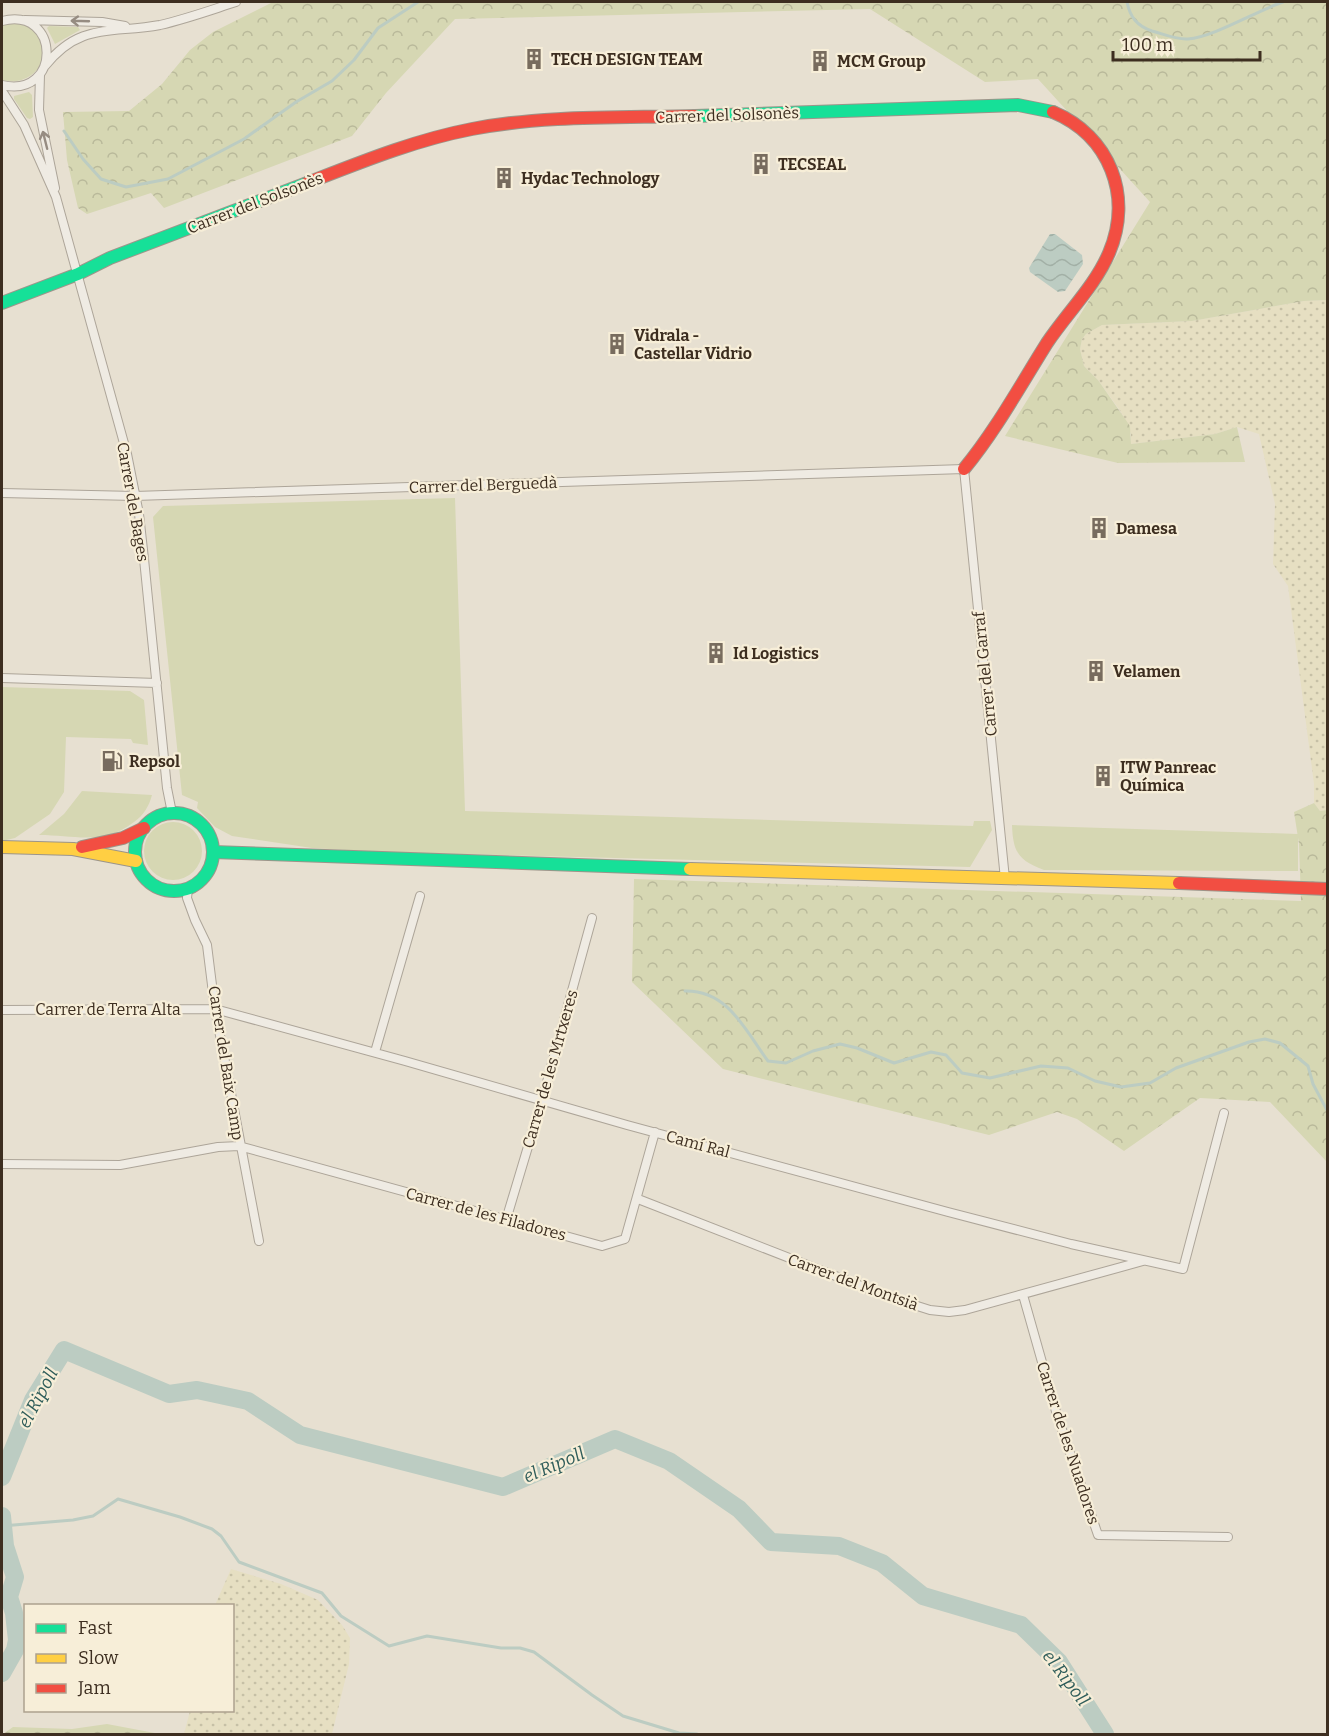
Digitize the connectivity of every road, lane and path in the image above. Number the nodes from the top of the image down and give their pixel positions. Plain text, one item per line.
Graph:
1 (236, 2) edge
2 (2, 20) edge
3 (17, 20) junction
4 (138, 28) junction
5 (45, 66) junction
6 (40, 75) junction
7 (2, 85) edge
8 (2, 91) edge
9 (56, 197) junction
10 (78, 274) junction
11 (2, 303) edge
12 (964, 469) junction
13 (2, 493) edge
14 (135, 496) junction
15 (2, 678) edge
16 (157, 683) junction
17 (172, 813) junction
18 (144, 828) junction
19 (2, 847) edge
20 (73, 849) junction
21 (213, 852) junction
22 (136, 861) junction
23 (1005, 879) junction
24 (188, 889) junction
25 (1328, 889) edge
26 (420, 896) dead end
27 (592, 918) dead end
28 (214, 1009) junction
29 (2, 1010) edge
30 (375, 1052) junction
31 (542, 1100) junction
32 (1224, 1113) dead end
33 (656, 1132) junction
34 (239, 1146) junction
35 (2, 1164) edge
36 (638, 1199) junction
37 (506, 1220) junction
38 (259, 1241) dead end
39 (1144, 1261) junction
40 (1023, 1295) junction
41 (1228, 1537) dead end

1 - 4 street
2 - 3 street
4 -> 3 street
3 - 5 street
4 - 5 street
5 - 6 street
6 - 7 street
9 -> 6 street, Carrer del Bages
8 - 9 street, Carrer del Bages
9 - 10 street, Carrer del Bages
10 - 11 street, Carrer del Solsonès
10 - 12 street, Carrer del Solsonès
10 - 14 street, Carrer del Bages
12 - 14 street, Carrer del Berguedà
12 - 23 street, Carrer del Garraf
13 - 14 street, Carrer del Berguedà
14 - 16 street, Carrer del Bages
15 - 16 street
16 - 17 street, Carrer del Bages
17 - 18 street
17 - 21 street
18 - 20 street
18 - 22 street
19 - 20 street
20 - 22 street
21 - 23 street
21 - 24 street
22 - 24 street
23 - 25 street
24 - 28 street, Carrer del Baix Camp
26 - 30 street
27 - 31 street, Carrer de les Mrtxeres
28 - 29 street, Carrer de Terra Alta
28 - 30 street, Camí Ral
28 - 34 street, Carrer del Baix Camp
30 - 31 street, Camí Ral
31 - 33 street, Camí Ral
31 - 37 street, Carrer de les Mrtxeres
32 - 39 street, Camí Ral
33 - 36 street, Carrer de les Filadores
33 - 39 street, Camí Ral
34 - 35 street
34 - 37 street, Carrer de les Filadores
34 - 38 street, Carrer del Baix Camp
36 - 37 street, Carrer de les Filadores
36 - 40 street, Carrer del Montsià
39 - 40 street, Carrer del Montsià
40 - 41 street, Carrer de les Nuadores

